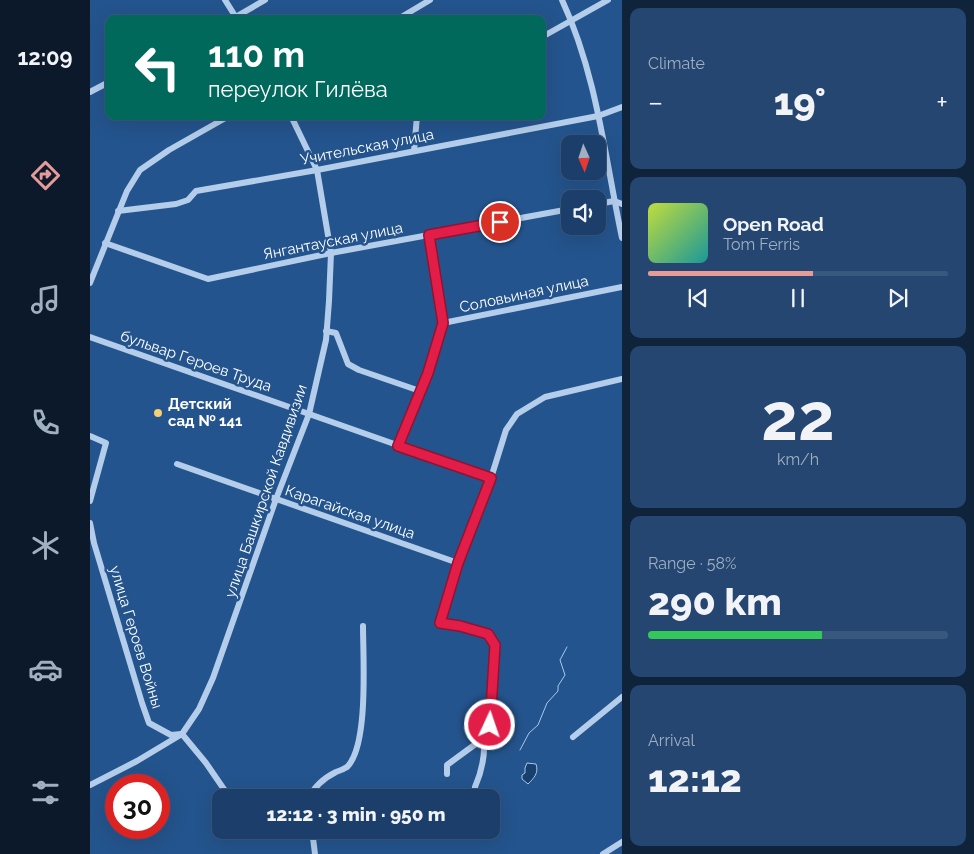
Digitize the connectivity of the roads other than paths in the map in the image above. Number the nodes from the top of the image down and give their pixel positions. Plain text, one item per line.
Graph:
1 (225, 0) edge
2 (265, 0) edge
3 (430, 0) edge
4 (562, 0) edge
5 (608, 0) edge
6 (233, 15) edge
7 (240, 15) edge
8 (405, 15) edge
9 (572, 20) junction
10 (546, 35) edge
11 (105, 84) edge
12 (90, 92) edge
13 (622, 107) edge
14 (598, 116) junction
15 (222, 120) edge
16 (293, 120) edge
17 (416, 120) edge
18 (414, 151) junction
19 (317, 170) junction
20 (614, 201) junction
21 (606, 202) edge
22 (622, 204) edge
23 (118, 211) junction
24 (561, 211) edge
25 (429, 235) junction
26 (622, 238) edge
27 (105, 243) junction
28 (331, 252) junction
29 (90, 283) edge
30 (622, 286) edge
31 (443, 323) junction
32 (326, 332) junction
33 (90, 337) edge
34 (622, 379) edge
35 (420, 390) junction
36 (309, 414) junction
37 (90, 436) edge
38 (398, 446) junction
39 (176, 464) dead end
40 (491, 478) junction
41 (276, 499) junction
42 (90, 501) edge
43 (90, 523) edge
44 (458, 563) junction
45 (363, 626) dead end
46 (622, 697) edge
47 (182, 734) junction
48 (573, 737) dead end
49 (484, 740) junction
50 (447, 774) dead end
51 (90, 783) edge
52 (475, 787) dead end
53 (224, 789) edge
54 (314, 789) edge
55 (313, 839) edge
56 (622, 842) edge
57 (315, 854) edge
58 (603, 854) edge

1 - 6 street
2 - 7 street
3 - 8 street
4 - 9 street
5 - 9 street
9 - 10 street
9 - 14 street
11 - 12 street
13 - 14 street, Учительская улица
14 - 18 street, Учительская улица
14 - 20 street
15 - 23 street
16 - 19 street, улица Башкирской Кавдивизии
17 - 18 street
18 - 19 street, Учительская улица
19 - 23 street, Учительская улица
19 - 28 street, улица Башкирской Кавдивизии
20 - 21 street
20 - 22 street
20 - 26 street
23 - 27 street
24 - 25 street, Янгантауская улица
25 - 28 street, Янгантауская улица
25 - 31 street
27 - 28 street, Янгантауская улица
27 - 29 street
28 - 32 street, улица Башкирской Кавдивизии
30 - 31 street, Соловьиная улица
31 - 35 street, Соловьиная улица
32 - 35 street
32 - 36 street, улица Башкирской Кавдивизии
33 - 36 street, бульвар Героев Труда
34 - 40 street
35 - 38 street, Соловьиная улица
36 - 38 street, бульвар Героев Труда
36 - 41 street, улица Башкирской Кавдивизии
37 - 42 street
38 - 40 street, бульвар Героев Труда
39 - 41 street, Карагайская улица
40 - 44 street
41 - 44 street, Карагайская улица
41 - 47 street, улица Башкирской Кавдивизии
43 - 47 street, улица Героев Войны
44 - 49 street
45 - 54 street
46 - 48 street
47 - 51 street, улица Башкирской Кавдивизии
47 - 53 street
49 - 50 street
49 - 52 street
55 - 57 street
56 - 58 street

